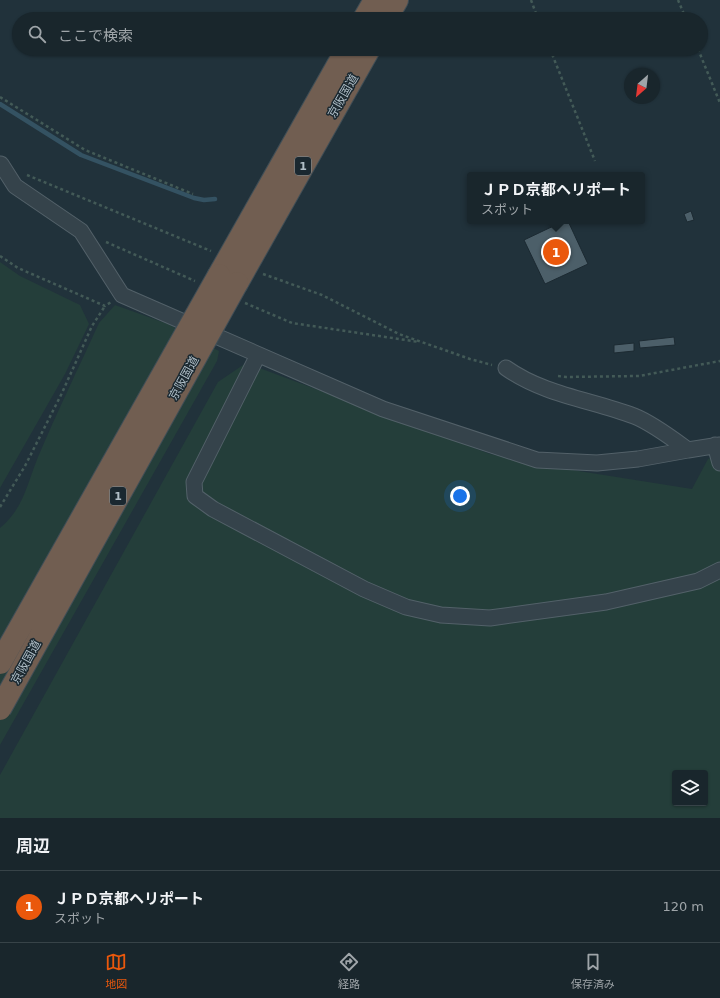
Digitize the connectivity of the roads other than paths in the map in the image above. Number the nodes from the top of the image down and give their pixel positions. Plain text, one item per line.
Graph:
1 (375, 0) edge
2 (397, 0) edge
3 (368, 12) edge
4 (390, 12) edge
5 (343, 56) edge
6 (365, 56) edge
7 (1, 164) road end
8 (232, 271) junction
9 (258, 355) junction
10 (506, 368) road end
11 (718, 445) edge
12 (688, 450) junction
13 (720, 463) edge
14 (720, 570) edge
15 (0, 664) edge
16 (0, 709) edge

1 - 3 highway
2 - 4 highway
5 - 8 highway, 京阪国道 / 1
6 - 8 highway, 京阪国道 / 1
7 - 9 lane
8 - 15 highway, 京阪国道 / 1, bridge
8 - 16 highway, 京阪国道 / 1, bridge
9 - 12 lane
9 - 14 lane
10 - 12 lane
11 - 12 lane
11 - 13 lane

